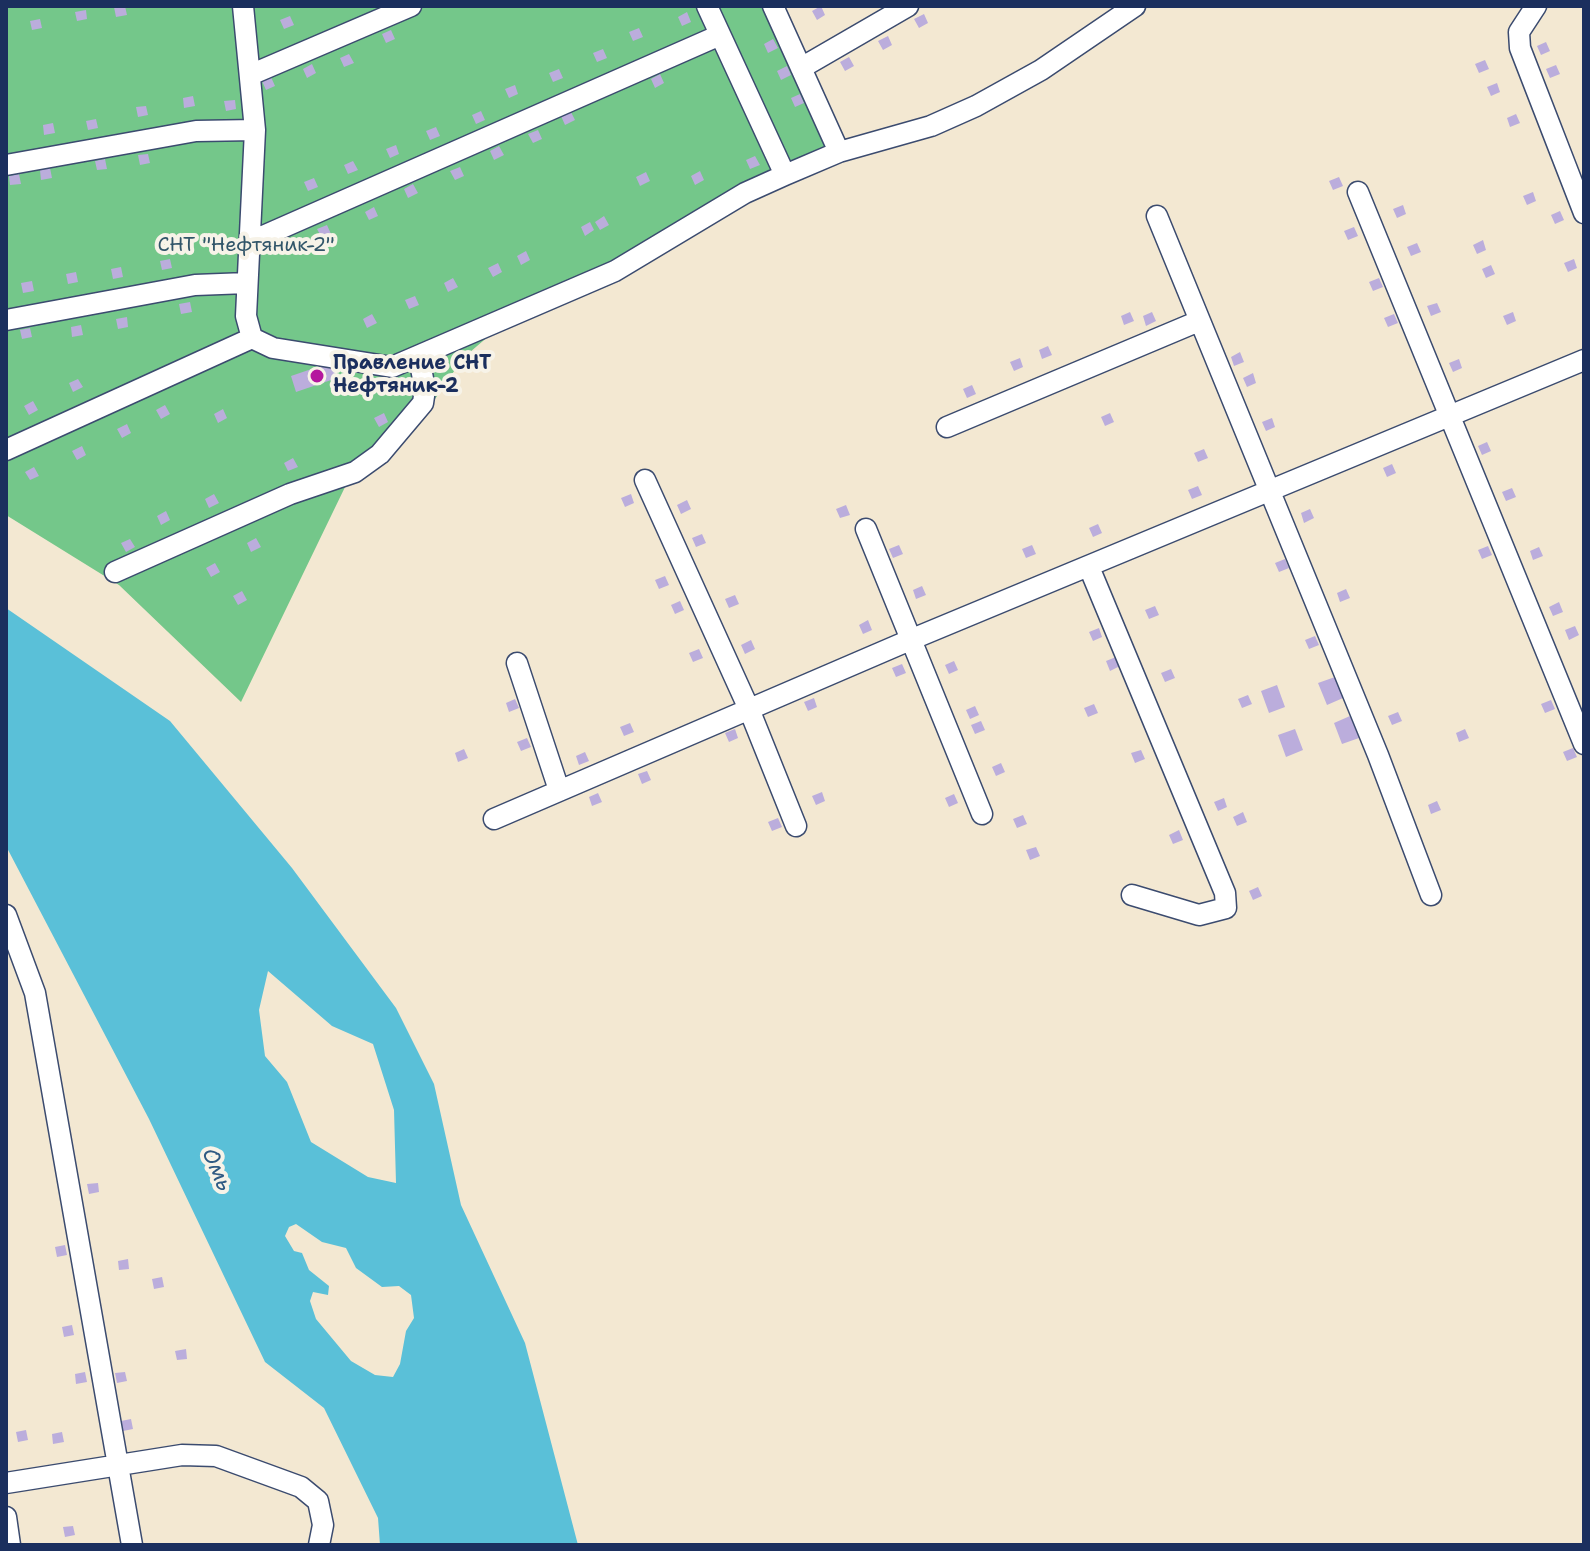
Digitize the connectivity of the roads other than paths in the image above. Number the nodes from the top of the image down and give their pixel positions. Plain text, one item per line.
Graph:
1 (243, 6) edge
2 (411, 6) edge
3 (707, 6) edge
4 (773, 6) edge
5 (908, 6) edge
6 (1135, 6) edge
7 (1536, 6) edge
8 (720, 35) junction
9 (801, 68) junction
10 (250, 75) junction
11 (255, 130) junction
12 (839, 152) junction
13 (6, 165) edge
14 (785, 175) junction
15 (1358, 192) dead end
16 (1584, 213) edge
17 (1157, 216) dead end
18 (252, 241) junction
19 (247, 283) junction
20 (6, 320) edge
21 (1199, 321) junction
22 (252, 338) junction
23 (419, 358) junction
24 (1584, 360) edge
25 (1448, 418) junction
26 (947, 427) dead end
27 (6, 450) edge
28 (645, 480) dead end
29 (1270, 493) junction
30 (866, 529) dead end
31 (1089, 567) junction
32 (115, 572) dead end
33 (910, 640) junction
34 (517, 663) dead end
35 (749, 709) junction
36 (1584, 744) edge
37 (559, 790) junction
38 (982, 814) dead end
39 (494, 819) dead end
40 (796, 826) dead end
41 (1132, 895) dead end
42 (1431, 895) dead end
43 (6, 915) edge
44 (118, 1463) junction
45 (6, 1483) edge
46 (6, 1517) edge
47 (321, 1535) edge
48 (10, 1545) edge
49 (132, 1545) edge

1 - 10 street
2 - 10 street
3 - 8 street
4 - 9 street
5 - 9 street
6 - 12 street
7 - 16 street
8 - 14 street
8 - 18 street
9 - 12 street
10 - 11 street
11 - 13 street
11 - 18 street
12 - 14 street
14 - 23 street
15 - 25 street
17 - 21 street
18 - 19 street
19 - 20 street
19 - 22 street
21 - 26 street
21 - 29 street
22 - 23 street
22 - 27 street
23 - 32 street
24 - 25 street
25 - 29 street
25 - 36 street
28 - 35 street
29 - 31 street
29 - 42 street
30 - 33 street
31 - 33 street
31 - 41 street
33 - 35 street
33 - 38 street
34 - 37 street
35 - 37 street
35 - 40 street
37 - 39 street
43 - 44 street
44 - 45 street
44 - 47 street
44 - 49 street
46 - 48 street

